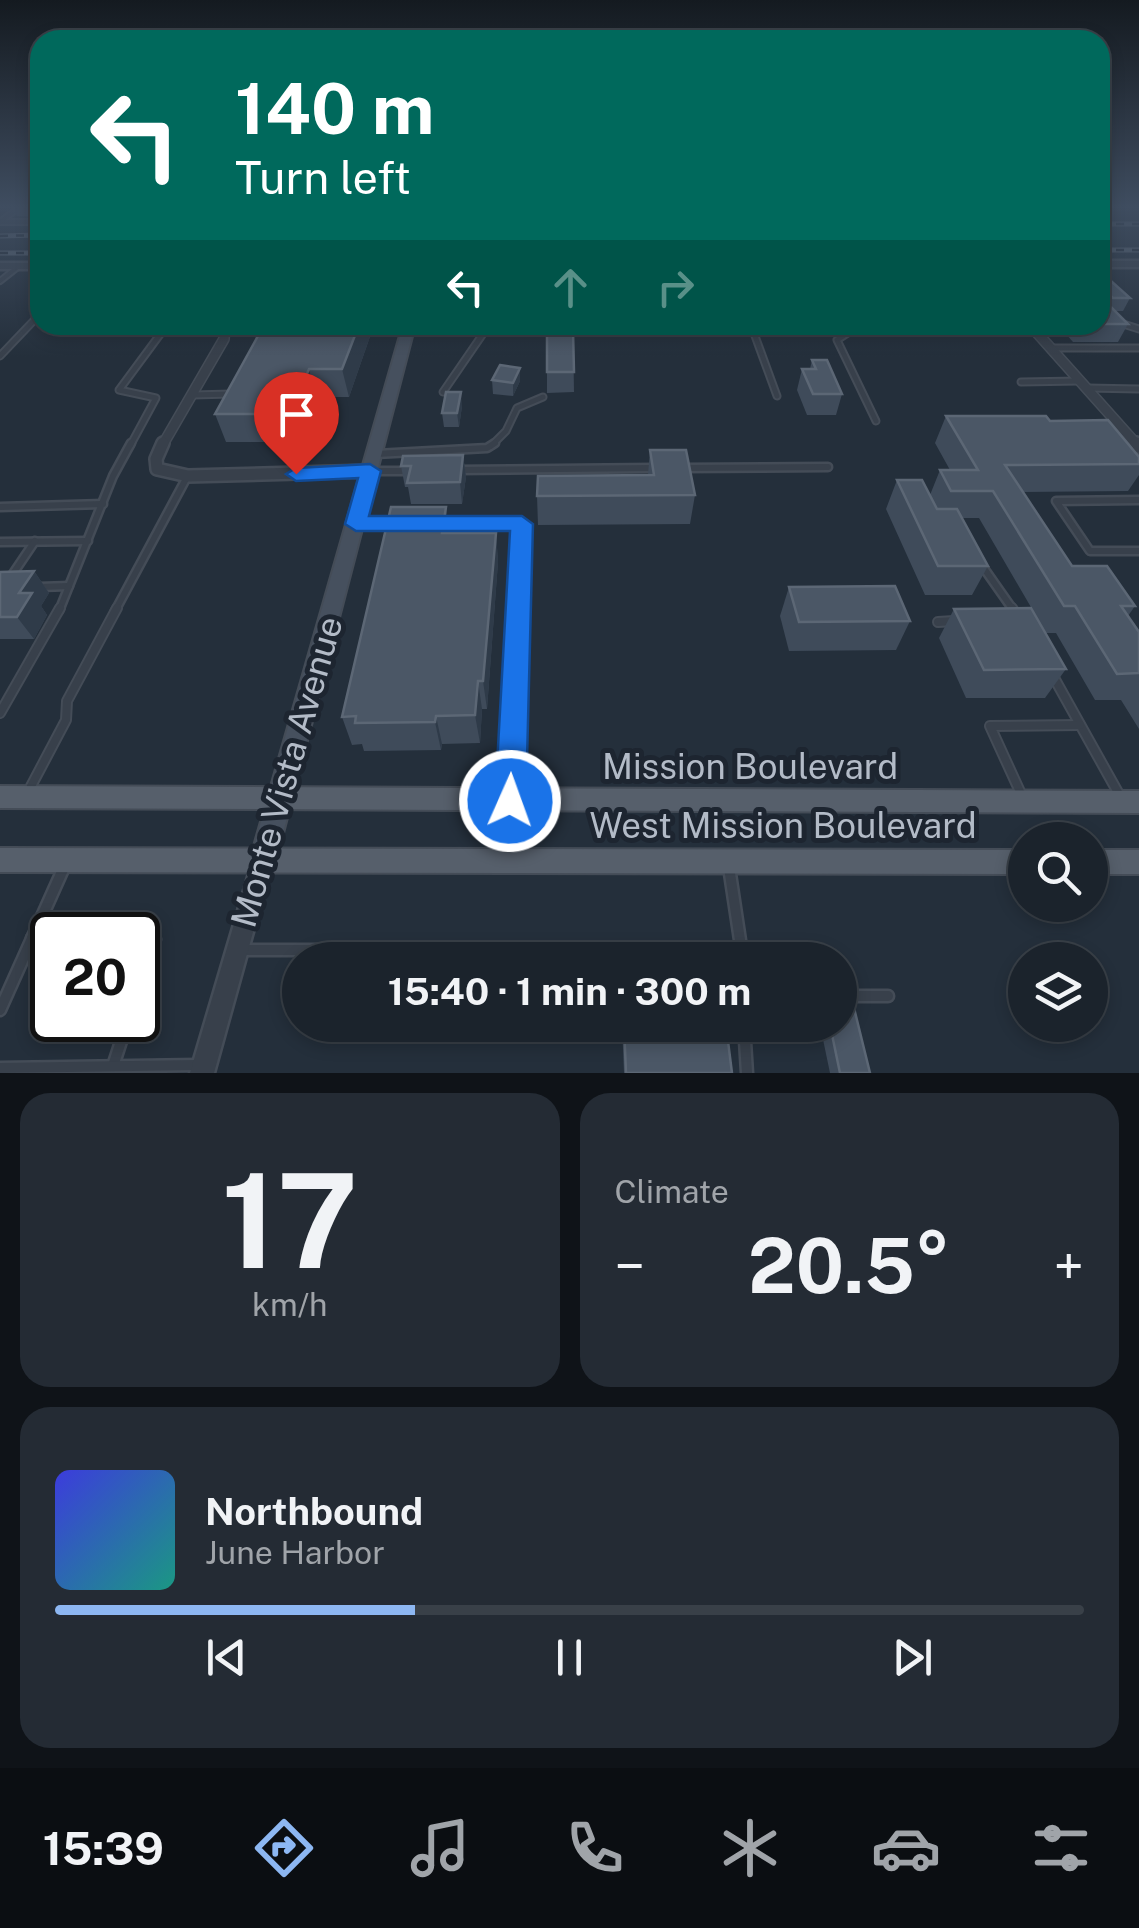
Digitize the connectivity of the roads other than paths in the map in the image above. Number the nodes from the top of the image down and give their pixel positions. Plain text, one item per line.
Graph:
1 (1110, 264) edge
2 (1139, 264) edge
3 (20, 266) junction
4 (30, 266) edge
5 (3, 268) edge
6 (0, 280) edge
7 (1110, 320) edge
8 (30, 324) edge
9 (1139, 328) edge
10 (160, 335) edge
11 (225, 335) edge
12 (406, 335) edge
13 (482, 335) edge
14 (756, 335) edge
15 (848, 335) edge
16 (1039, 335) edge
17 (1051, 348) junction
18 (1139, 348) edge
19 (0, 356) edge
20 (1021, 382) dead end
21 (1083, 384) junction
22 (1139, 389) edge
23 (443, 392) edge
24 (231, 394) edge
25 (193, 395) junction
26 (777, 396) dead end
27 (543, 397) dead end
28 (876, 421) dead end
29 (1139, 448) edge
30 (372, 463) junction
31 (828, 467) dead end
32 (655, 468) edge
33 (674, 468) edge
34 (428, 470) edge
35 (446, 470) edge
36 (188, 476) junction
37 (1139, 500) edge
38 (103, 504) junction
39 (0, 507) edge
40 (356, 524) junction
41 (413, 524) edge
42 (431, 524) edge
43 (88, 541) junction
44 (0, 542) edge
45 (35, 542) junction
46 (1139, 551) edge
47 (977, 558) edge
48 (37, 586) dead end
49 (70, 586) junction
50 (20, 587) edge
51 (1004, 620) edge
52 (971, 621) edge
53 (938, 622) dead end
54 (1046, 665) edge
55 (0, 712) edge
56 (1080, 725) junction
57 (0, 797) edge
58 (26, 797) junction
59 (282, 800) junction
60 (510, 801) junction
61 (1024, 802) junction
62 (1131, 802) edge
63 (0, 860) edge
64 (67, 860) junction
65 (263, 860) junction
66 (728, 861) junction
67 (1008, 862) edge
68 (1108, 862) edge
69 (1139, 862) edge
70 (44, 912) edge
71 (30, 942) edge
72 (740, 942) edge
73 (237, 950) junction
74 (282, 950) edge
75 (857, 996) edge
76 (888, 996) dead end
77 (0, 1010) edge
78 (121, 1042) edge
79 (745, 1042) edge
80 (113, 1066) junction
81 (0, 1068) edge
82 (203, 1069) edge
83 (747, 1073) edge

1 - 2 street
3 - 4 street
3 - 5 street
3 - 6 lane
7 - 9 lane
8 - 19 lane
10 - 38 lane
11 - 25 street
12 - 30 main road, Monte Vista Avenue
13 - 23 lane
14 - 26 lane
15 - 28 lane
16 - 17 street
17 - 18 lane
17 - 21 street
20 - 21 lane
21 - 22 lane
21 - 29 street
24 - 25 lane
25 - 36 street
27 - 30 lane
30 - 34 lane
30 - 36 street
30 - 40 main road, Monte Vista Avenue
31 - 33 lane
32 - 35 lane
36 - 58 lane
37 - 46 lane
38 - 39 lane
38 - 43 lane
40 - 41 lane
40 - 59 main road, Monte Vista Avenue
42 - 60 lane
43 - 45 lane
43 - 49 lane
44 - 45 lane
45 - 50 lane
47 - 51 lane
48 - 49 lane
49 - 55 lane
52 - 53 lane
54 - 56 lane
56 - 61 lane
56 - 62 lane
57 - 58 main road, Mission Boulevard
58 - 59 main road, Mission Boulevard
59 - 60 main road, Mission Boulevard
59 - 65 main road, Monte Vista Avenue
60 - 61 main road, Mission Boulevard
61 - 62 main road, Mission Boulevard
63 - 64 main road, West Mission Boulevard
64 - 65 main road, West Mission Boulevard
64 - 70 lane
65 - 66 main road, West Mission Boulevard
65 - 73 street, Monte Vista Avenue
66 - 67 main road, West Mission Boulevard
66 - 72 lane
68 - 69 main road
71 - 77 lane
73 - 74 lane
73 - 82 street, Monte Vista Avenue
75 - 76 lane
78 - 80 lane
79 - 83 lane
80 - 81 lane
80 - 82 lane

